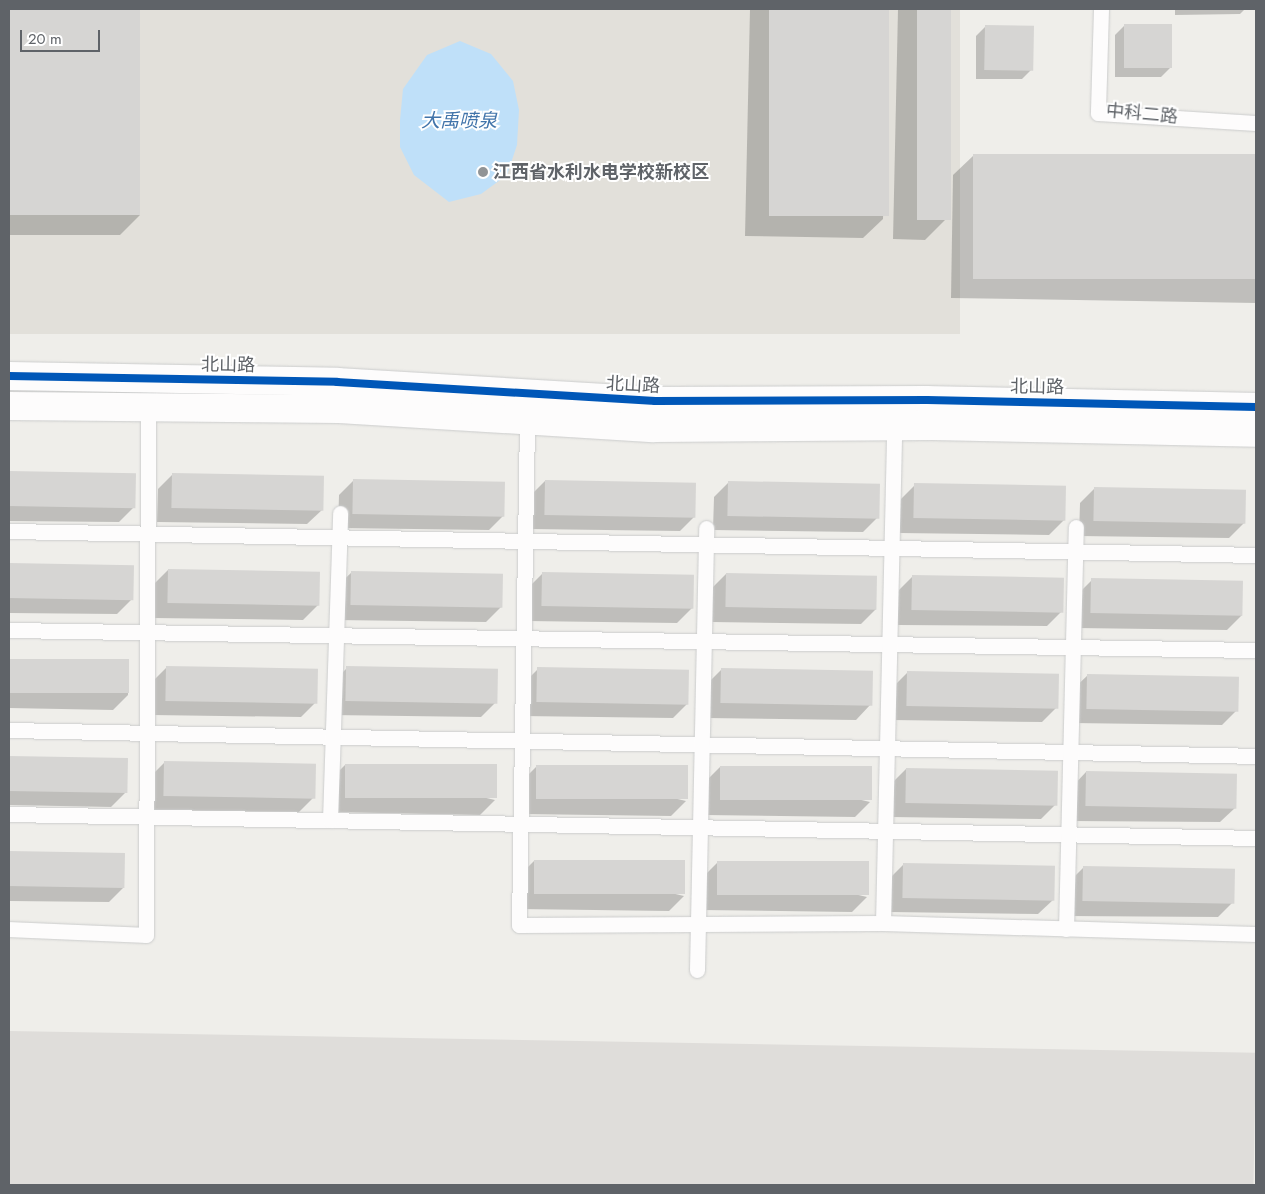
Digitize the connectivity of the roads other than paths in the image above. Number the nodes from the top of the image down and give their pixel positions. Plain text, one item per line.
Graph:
1 (1101, 9) edge
2 (1256, 123) edge
3 (9, 376) edge
4 (9, 406) edge
5 (148, 407) junction
6 (1256, 407) edge
7 (527, 421) junction
8 (894, 426) junction
9 (1256, 433) edge
10 (340, 512) dead end
11 (1076, 527) dead end
12 (706, 528) dead end
13 (9, 531) edge
14 (147, 534) junction
15 (339, 538) junction
16 (525, 541) junction
17 (706, 544) junction
18 (891, 548) junction
19 (1076, 551) junction
20 (1256, 555) edge
21 (9, 630) edge
22 (147, 632) junction
23 (336, 635) junction
24 (523, 638) junction
25 (704, 641) junction
26 (889, 644) junction
27 (1073, 647) junction
28 (1256, 650) edge
29 (9, 730) edge
30 (147, 733) junction
31 (333, 737) junction
32 (521, 741) junction
33 (702, 744) junction
34 (887, 748) junction
35 (1070, 752) junction
36 (1256, 756) edge
37 (9, 814) edge
38 (147, 816) junction
39 (330, 820) junction
40 (520, 824) junction
41 (700, 827) junction
42 (885, 831) junction
43 (1068, 835) junction
44 (1256, 838) edge
45 (882, 923) junction
46 (698, 924) junction
47 (9, 929) edge
48 (1066, 929) junction
49 (1256, 934) edge
50 (697, 970) dead end

1 - 2 lane, 中科二路
3 - 6 street, 北山路
4 - 5 street
5 - 7 street
5 - 14 lane
7 - 8 street
7 - 16 lane
8 - 9 street
8 - 18 lane
10 - 15 lane
11 - 19 lane
12 - 17 lane
13 - 14 lane
14 - 15 lane
14 - 22 lane
15 - 16 lane
15 - 23 lane
16 - 17 lane
16 - 24 lane
17 - 18 lane
17 - 25 lane
18 - 19 lane
18 - 26 lane
19 - 20 lane
19 - 27 lane
21 - 22 lane
22 - 23 lane
22 - 30 lane
23 - 24 lane
23 - 31 lane
24 - 25 lane
24 - 32 lane
25 - 26 lane
25 - 33 lane
26 - 27 lane
26 - 34 lane
27 - 28 lane
27 - 35 lane
29 - 30 lane
30 - 31 lane
30 - 38 lane
31 - 32 lane
31 - 39 lane
32 - 33 lane
32 - 40 lane
33 - 34 lane
33 - 41 lane
34 - 35 lane
34 - 42 lane
35 - 36 lane
35 - 43 lane
37 - 38 lane
38 - 39 lane
38 - 47 lane
39 - 40 lane
40 - 41 lane
40 - 46 lane
41 - 42 lane
41 - 46 lane
42 - 43 lane
42 - 45 lane
43 - 44 lane
43 - 48 lane
45 - 46 lane
45 - 48 lane
46 - 50 lane
48 - 49 lane

